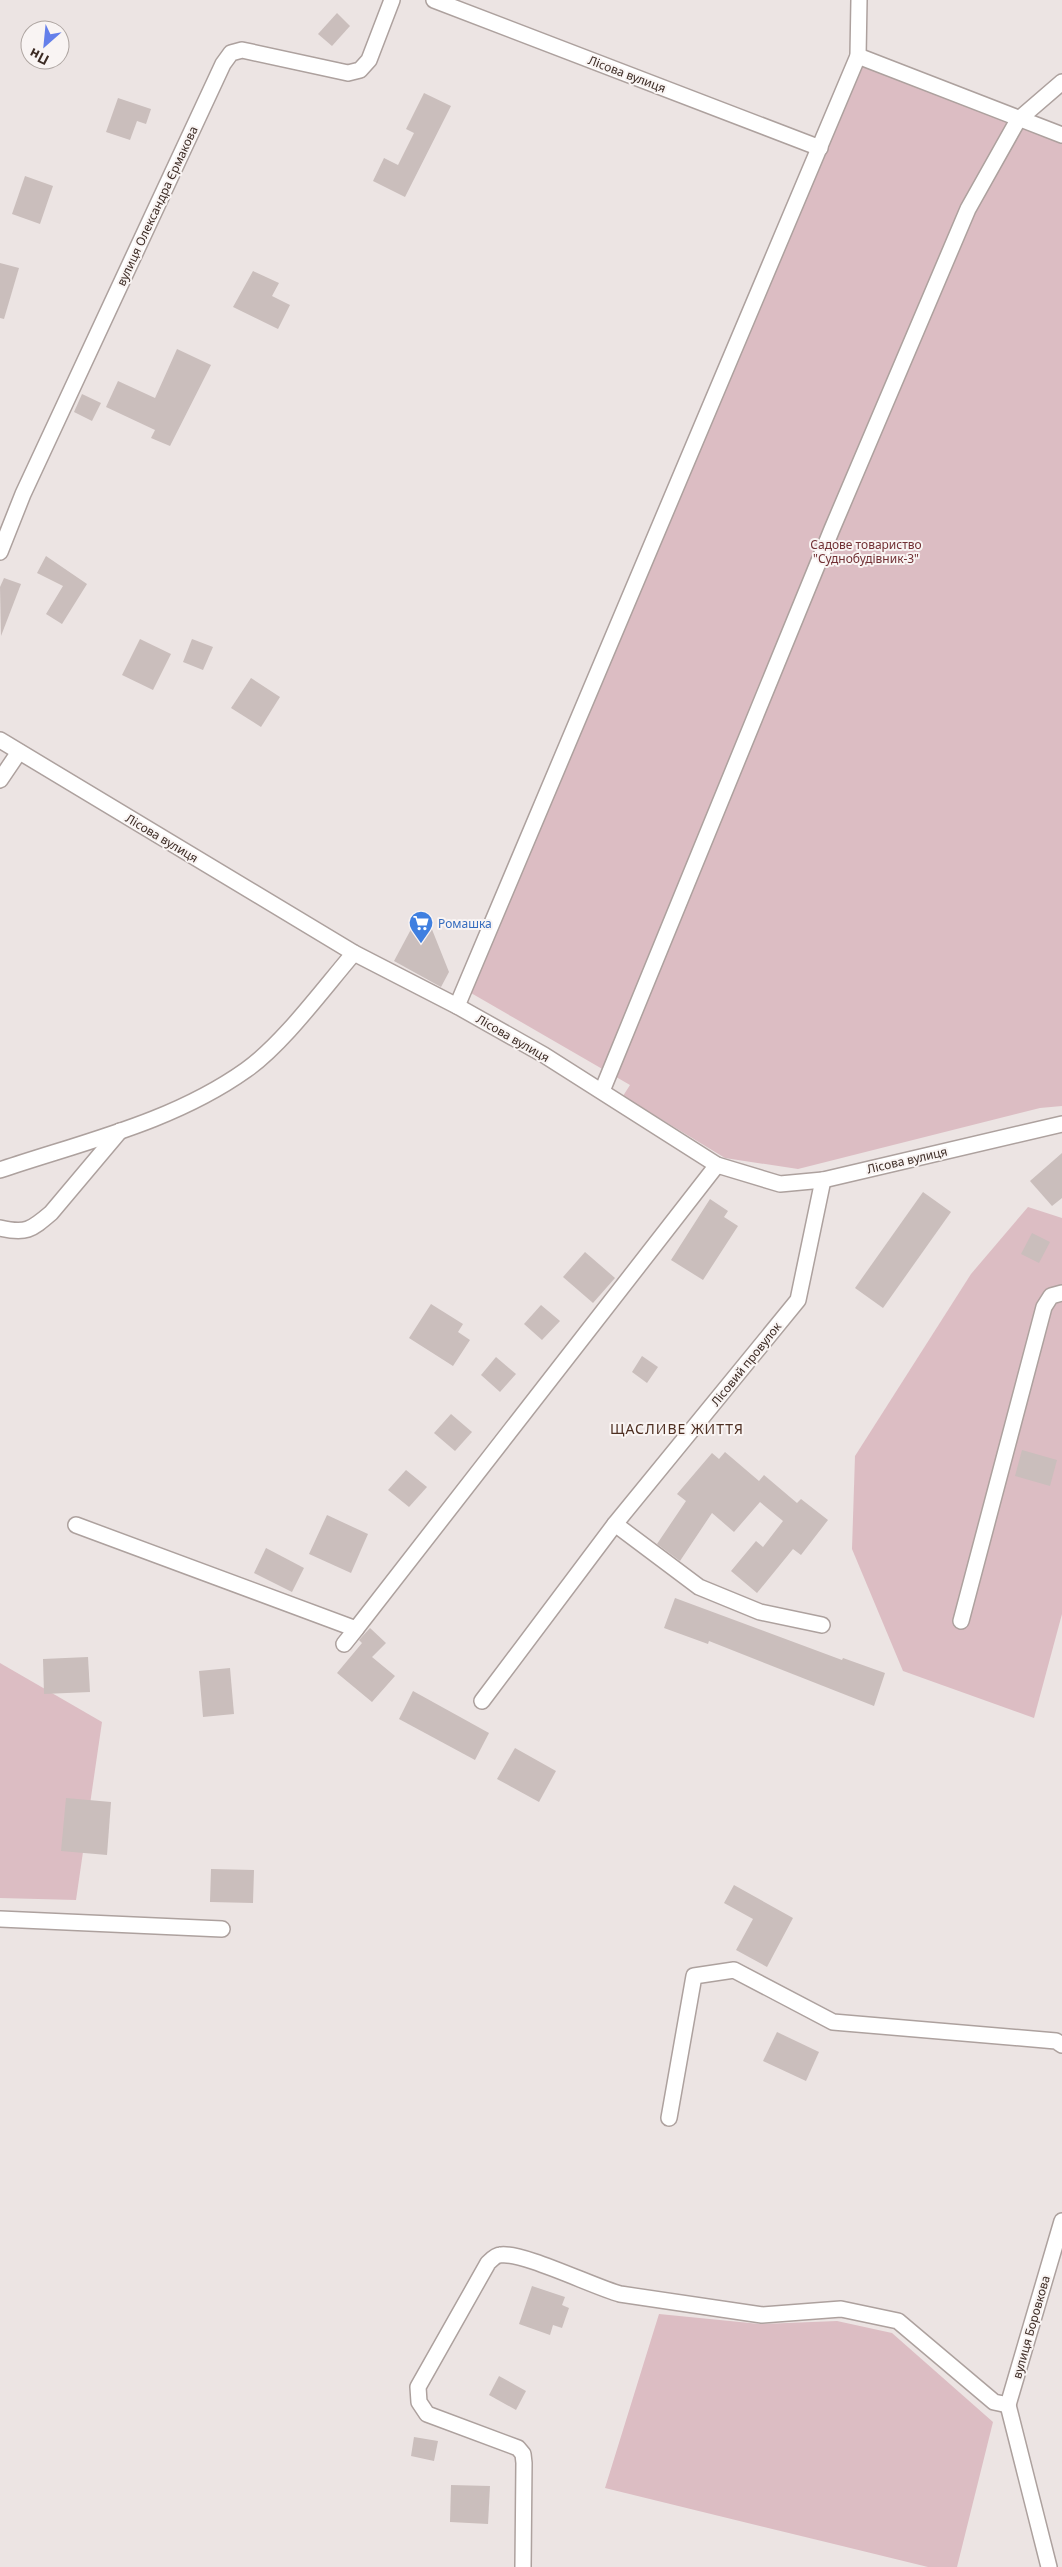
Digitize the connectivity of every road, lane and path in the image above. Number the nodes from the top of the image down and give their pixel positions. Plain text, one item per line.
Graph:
1 (392, 0) edge
2 (434, 0) edge
3 (858, 0) edge
4 (858, 56) junction
5 (1062, 82) edge
6 (1018, 120) junction
7 (1062, 135) edge
8 (820, 148) junction
9 (0, 552) edge
10 (0, 740) edge
11 (18, 752) junction
12 (0, 780) edge
13 (354, 953) junction
14 (457, 1006) junction
15 (602, 1092) junction
16 (1062, 1124) edge
17 (120, 1132) junction
18 (717, 1165) junction
19 (0, 1170) edge
20 (824, 1180) junction
21 (0, 1228) edge
22 (1062, 1293) edge
23 (615, 1524) junction
24 (76, 1526) dead end
25 (961, 1622) dead end
26 (822, 1625) dead end
27 (356, 1629) junction
28 (344, 1644) dead end
29 (482, 1701) dead end
30 (0, 1919) edge
31 (222, 1930) dead end
32 (1062, 2045) edge
33 (668, 2118) dead end
34 (1062, 2221) edge
35 (1008, 2406) junction
36 (523, 2567) edge
37 (1049, 2567) edge

1 - 9 street, вулиця Олександра Єрмакова
2 - 8 street, Лісова вулиця
3 - 4 street
4 - 6 street
4 - 8 street
5 - 6 street
6 - 7 street
6 - 15 street
8 - 14 street
10 - 11 street, Лісова вулиця
11 - 12 street
11 - 13 street, Лісова вулиця
13 - 14 street, Лісова вулиця
13 - 17 street
14 - 15 street, Лісова вулиця
15 - 18 street, Лісова вулиця
16 - 20 street, Лісова вулиця
17 - 19 street
17 - 21 street
18 - 20 street, Лісова вулиця
18 - 27 street
20 - 23 street, Лісовий провулок
22 - 25 street
23 - 26 street
23 - 29 street, Лісовий провулок
24 - 27 street
27 - 28 street
30 - 31 street
32 - 33 street
34 - 35 street, вулиця Боровкова
35 - 36 street
35 - 37 street

